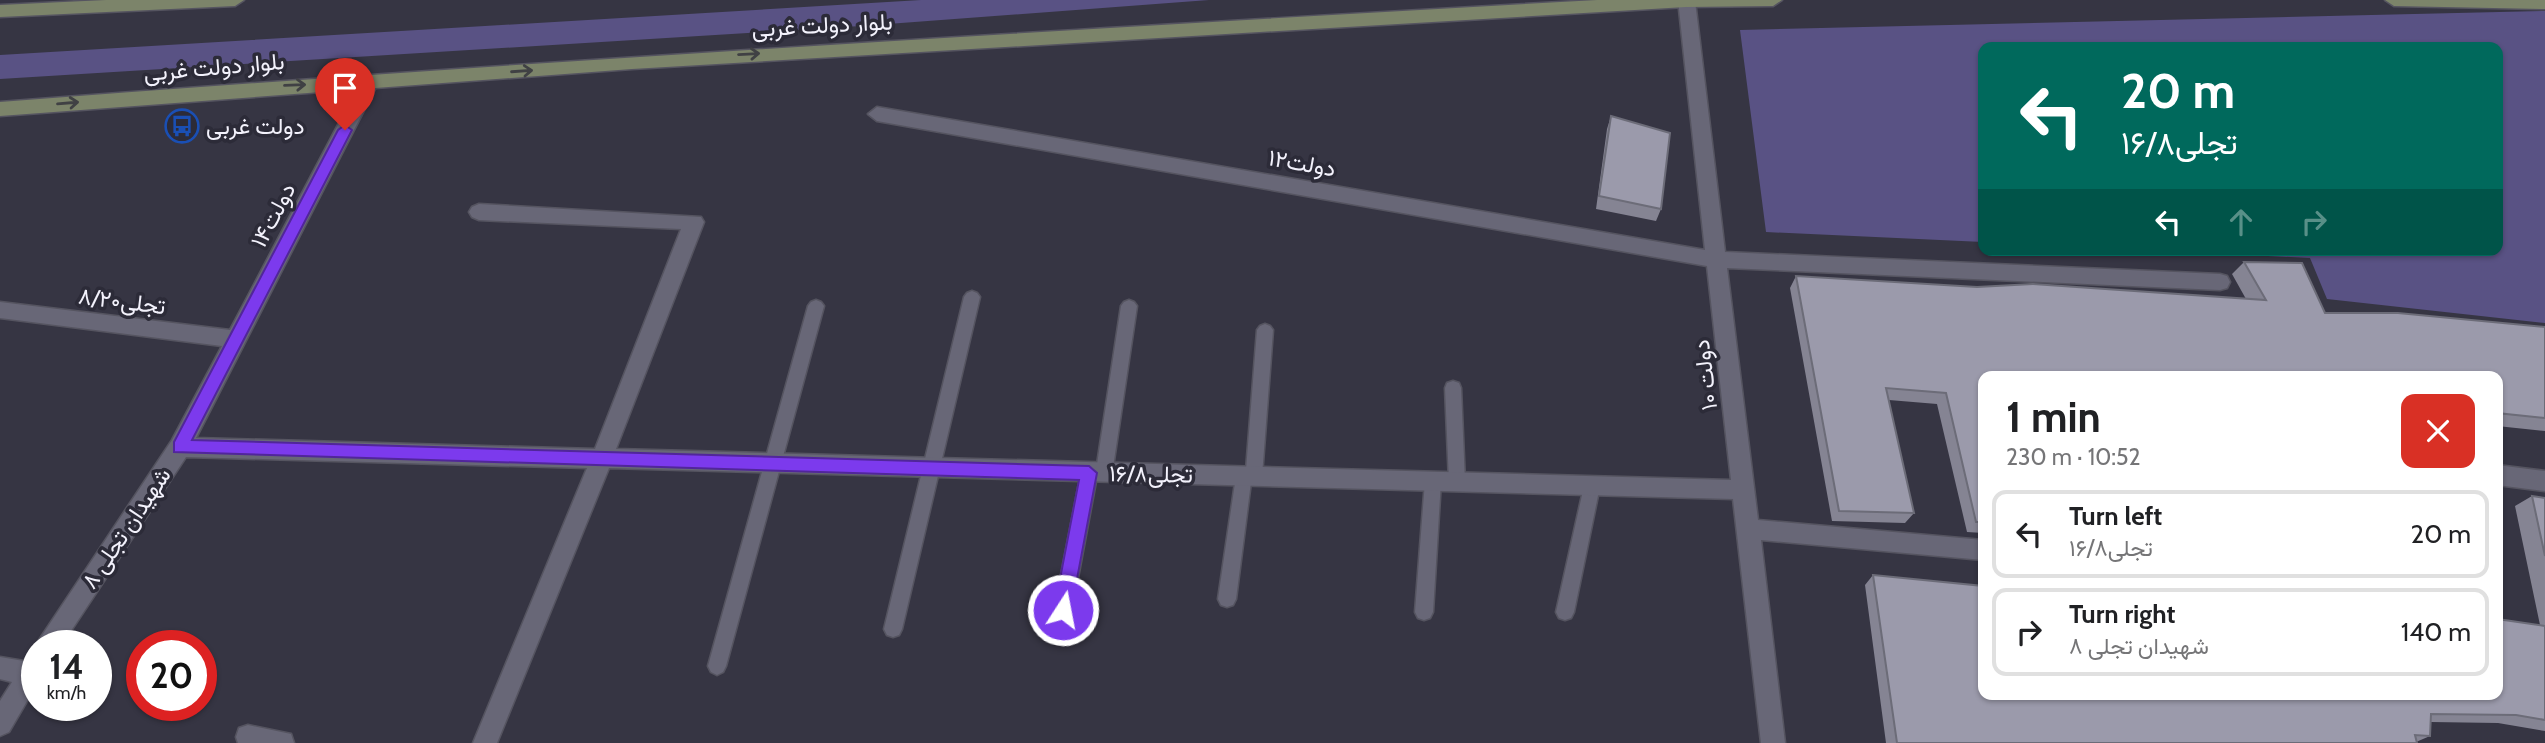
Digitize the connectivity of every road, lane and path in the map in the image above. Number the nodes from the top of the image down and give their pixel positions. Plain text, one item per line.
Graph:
1 (235, 0) edge
2 (1773, 0) edge
3 (2394, 0) edge
4 (1686, 1) edge
5 (2545, 3) edge
6 (0, 12) edge
7 (369, 83) junction
8 (0, 109) edge
9 (877, 114) dead end
10 (480, 212) dead end
11 (1718, 260) junction
12 (2220, 282) dead end
13 (258, 296) joint
14 (972, 297) dead end
15 (817, 306) dead end
16 (1129, 306) dead end
17 (0, 310) edge
18 (1265, 330) dead end
19 (238, 340) junction
20 (1453, 388) dead end
21 (180, 447) junction
22 (602, 458) junction
23 (774, 463) junction
24 (933, 467) junction
25 (1096, 473) junction
26 (1249, 476) junction
27 (2503, 476) edge
28 (1433, 481) junction
29 (2545, 481) edge
30 (1457, 482) junction
31 (1592, 486) junction
32 (1745, 490) junction
33 (1749, 529) junction
34 (1978, 550) edge
35 (1227, 599) dead end
36 (1063, 610) dead end
37 (1424, 612) dead end
38 (1565, 612) dead end
39 (893, 629) dead end
40 (58, 630) edge
41 (717, 666) dead end
42 (21, 667) edge
43 (0, 668) edge
44 (21, 688) edge
45 (0, 724) edge
46 (248, 737) dead end
47 (282, 743) edge
48 (485, 743) edge
49 (1773, 743) edge

1 - 6 main road
2 - 4 main road, بلوار دولت غربی
3 - 5 main road
7 -> 4 main road, بلوار دولت غربی
4 - 11 street, ۱۰ دولت
8 -> 7 main road, بلوار دولت غربی
7 - 13 street, ۱۴دولت
9 - 11 street, ۱۲دولت
10 - 22 street
11 - 12 street, ۱۲دولت
11 - 32 street, ۱۰ دولت
13 - 19 street, شهیدان تجلی ۸
14 - 24 lane
15 - 23 lane
16 - 25 lane
17 - 19 street, تجلی۸/۲۰
18 - 26 lane
19 - 21 street, شهیدان تجلی ۸
20 - 30 lane
21 - 22 street, تجلی۱۶/۸
21 - 40 street, شهیدان تجلی ۸
22 - 23 street, تجلی۱۶/۸
22 - 48 street
23 - 24 street, تجلی۱۶/۸
23 - 41 lane
24 - 25 street, تجلی۱۶/۸
24 - 39 lane
25 - 26 street, تجلی۱۶/۸
25 - 36 lane
26 - 28 street, تجلی۱۶/۸
26 - 35 lane
27 - 29 street
28 - 30 street, تجلی۱۶/۸
28 - 37 lane
30 - 31 street, تجلی۱۶/۸
31 - 32 street, تجلی۱۶/۸
31 - 38 lane
32 - 33 street, ۱۰ دولت
33 - 34 street
33 - 49 street, ۱۰ دولت
42 - 43 street
44 - 45 street
46 - 47 street

